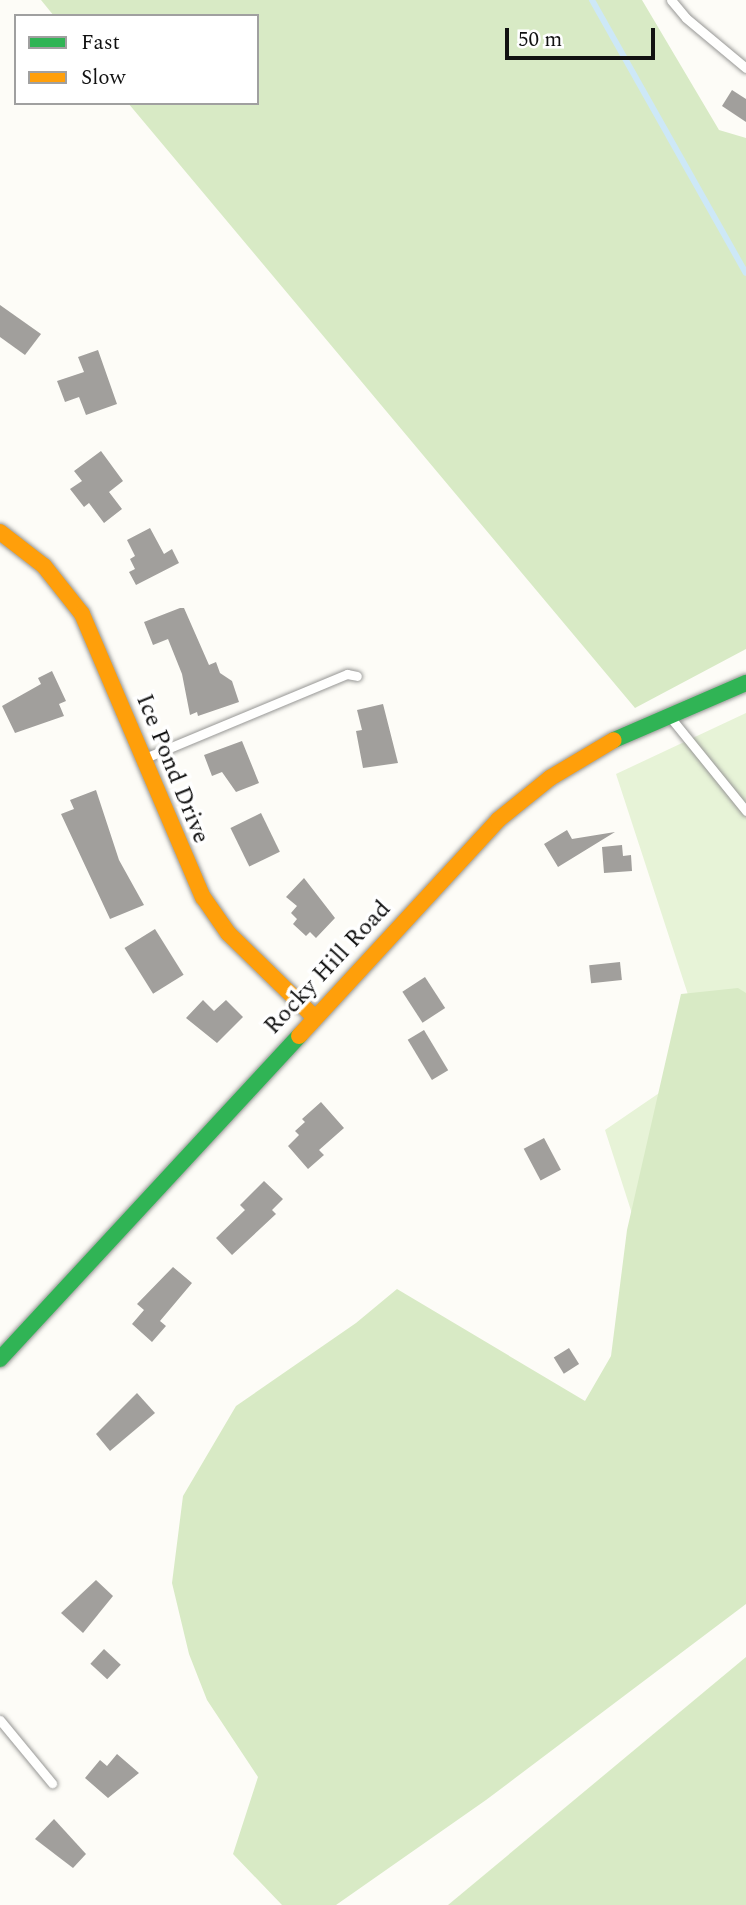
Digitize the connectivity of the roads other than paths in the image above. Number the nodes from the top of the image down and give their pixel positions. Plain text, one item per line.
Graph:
1 (671, 0) edge
2 (746, 68) edge
3 (0, 532) edge
4 (357, 676) dead end
5 (746, 683) edge
6 (668, 714) junction
7 (143, 758) junction
8 (746, 811) edge
9 (314, 1017) junction
10 (0, 1359) edge
11 (0, 1720) edge
12 (52, 1783) dead end

1 - 2 lane
3 - 7 main road, Ice Pond Drive
4 - 7 lane
5 - 6 main road, Rocky Hill Road
6 - 8 lane
6 - 9 main road, Rocky Hill Road
7 - 9 main road, Ice Pond Drive
9 - 10 main road, Rocky Hill Road
11 - 12 lane

